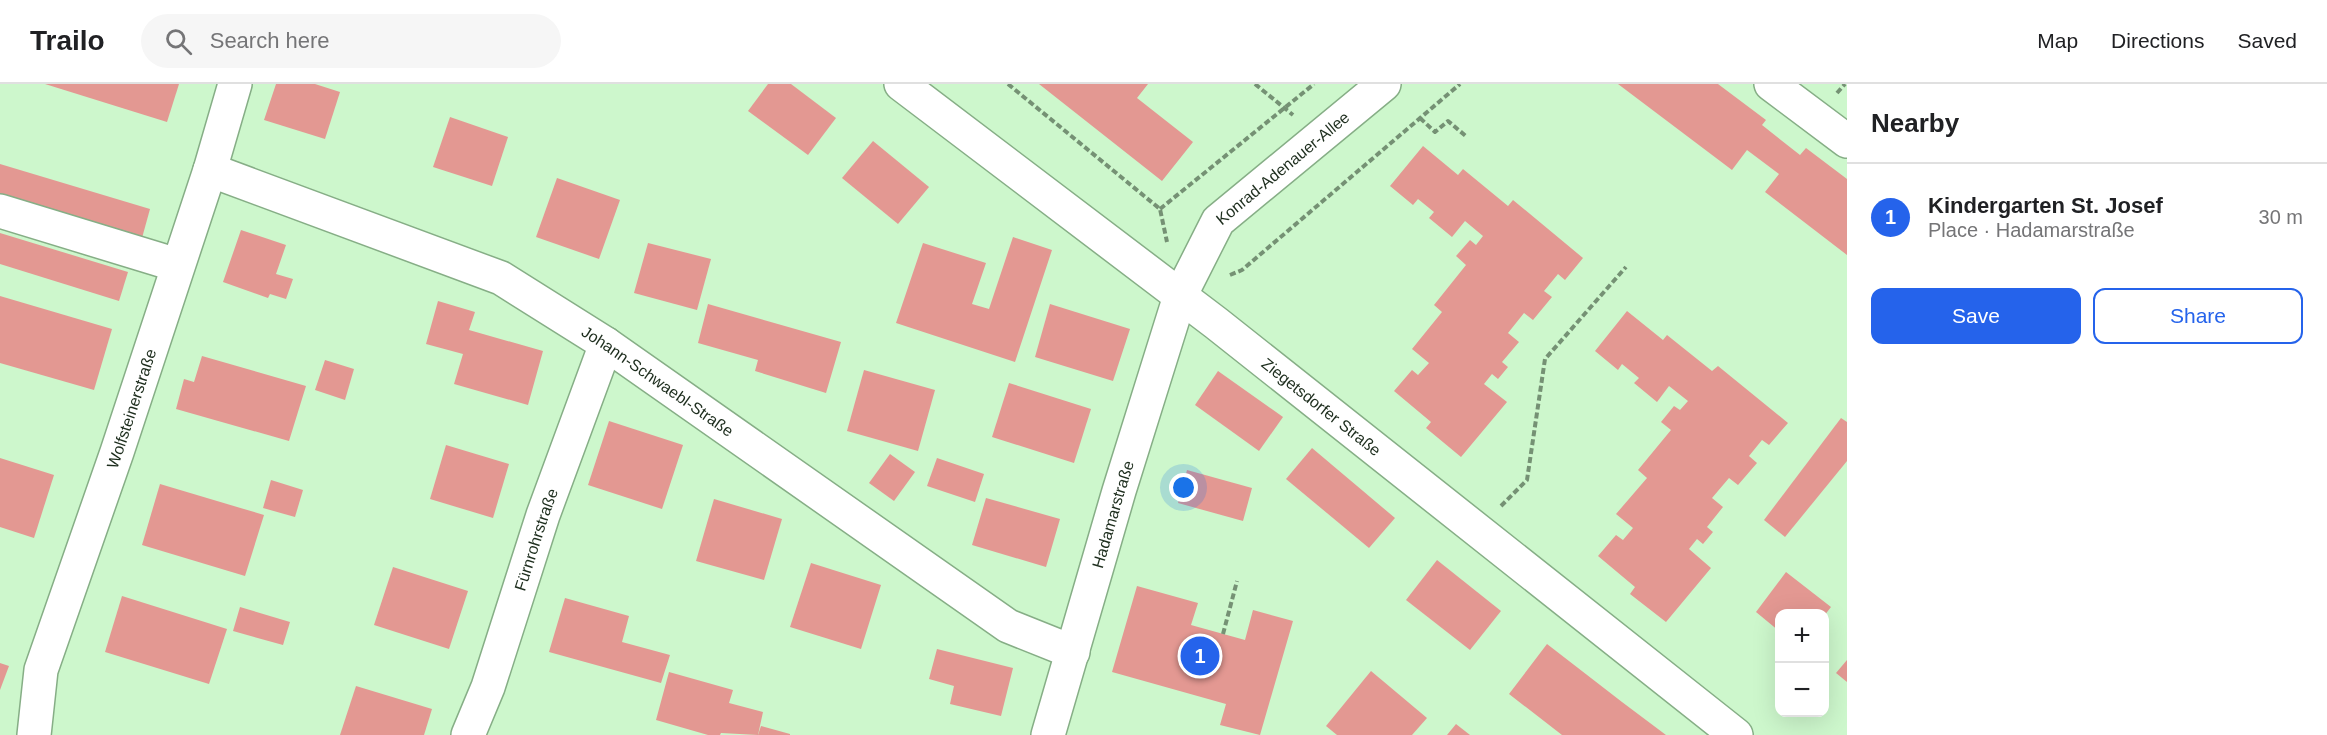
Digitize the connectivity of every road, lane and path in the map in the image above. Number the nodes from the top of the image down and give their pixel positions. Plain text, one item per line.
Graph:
1 (235, 84) edge
2 (901, 84) edge
3 (1008, 84) edge
4 (1255, 84) edge
5 (1314, 84) edge
6 (1384, 84) edge
7 (1460, 84) edge
8 (1770, 84) edge
9 (1285, 108) junction
10 (1420, 118) junction
11 (1321, 138) junction
12 (1467, 138) dead end
13 (1847, 141) edge
14 (210, 170) junction
15 (0, 211) edge
16 (177, 265) junction
17 (1626, 267) dead end
18 (1180, 296) junction
19 (606, 344) junction
20 (1477, 530) junction
21 (1237, 582) dead end
22 (1223, 634) dead end
23 (1073, 652) junction
24 (34, 735) edge
25 (468, 735) edge
26 (1048, 735) edge
27 (1736, 735) edge

1 - 14 street, Wolfsteinerstraße
2 - 18 street, Ziegetsdorfer Straße
3 - 9 path
4 - 9 path
5 - 9 path
6 - 11 street, Konrad-Adenauer-Allee
7 - 10 path
8 - 13 street
9 - 11 path
10 - 12 path
10 - 18 path
11 - 18 street, Konrad-Adenauer-Allee
14 - 16 street, Wolfsteinerstraße
14 - 19 street, Johann-Schwaebl-Straße
15 - 16 street
16 - 24 street, Wolfsteinerstraße
17 - 20 path
18 - 20 street, Ziegetsdorfer Straße
18 - 23 street, Hadamarstraße
19 - 23 street, Johann-Schwaebl-Straße
19 - 25 street, Fürnrohrstraße
20 - 27 street, Ziegetsdorfer Straße
21 - 22 path
23 - 26 street, Hadamarstraße

